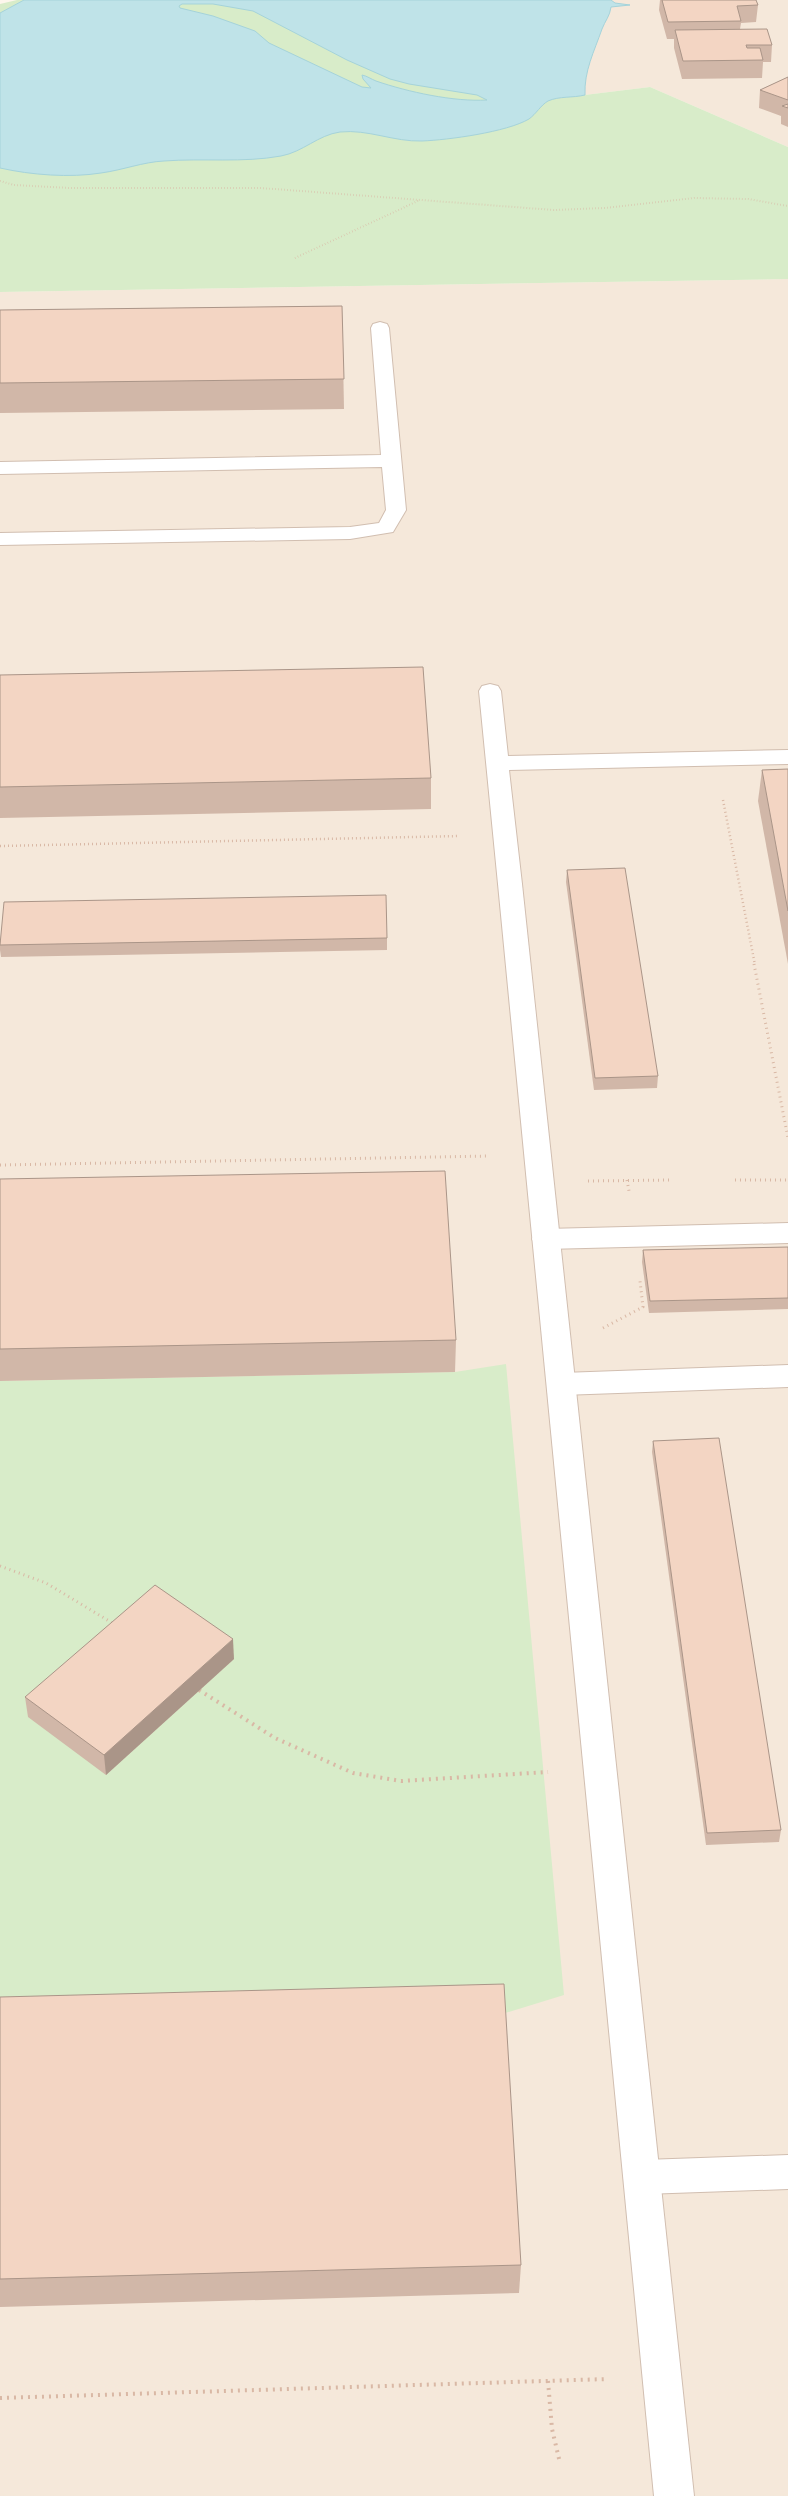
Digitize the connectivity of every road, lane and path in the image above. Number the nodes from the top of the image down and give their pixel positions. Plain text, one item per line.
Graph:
1 (0, 181) edge
2 (421, 200) junction
3 (788, 206) edge
4 (296, 258) dead end
5 (380, 328) dead end
6 (391, 461) junction
7 (0, 468) edge
8 (0, 539) edge
9 (490, 691) dead end
10 (788, 757) edge
11 (497, 763) junction
12 (722, 794) dead end
13 (464, 836) dead end
14 (0, 846) edge
15 (788, 1138) edge
16 (496, 1156) dead end
17 (0, 1165) edge
18 (672, 1180) dead end
19 (735, 1180) dead end
20 (788, 1180) edge
21 (585, 1182) dead end
22 (788, 1232) edge
23 (546, 1239) junction
24 (639, 1274) dead end
25 (597, 1331) dead end
26 (788, 1376) edge
27 (562, 1384) junction
28 (0, 1566) edge
29 (119, 1627) edge
30 (199, 1690) edge
31 (557, 1771) dead end
32 (788, 2172) edge
33 (644, 2177) junction
34 (608, 2370) dead end
35 (548, 2381) junction
36 (0, 2398) edge
37 (560, 2463) dead end
38 (674, 2496) edge

1 - 2 path
2 - 3 path
2 - 4 path
5 - 6 street
6 - 7 street
6 - 8 street
9 - 11 street
10 - 11 street
11 - 23 street
12 - 15 path
13 - 14 path
16 - 17 path
18 - 21 path
19 - 20 path
22 - 23 street
23 - 27 street
24 - 25 path
26 - 27 street
27 - 33 street
28 - 29 path
30 - 31 path
32 - 33 street
33 - 38 street
34 - 35 path
35 - 36 path
35 - 37 path

